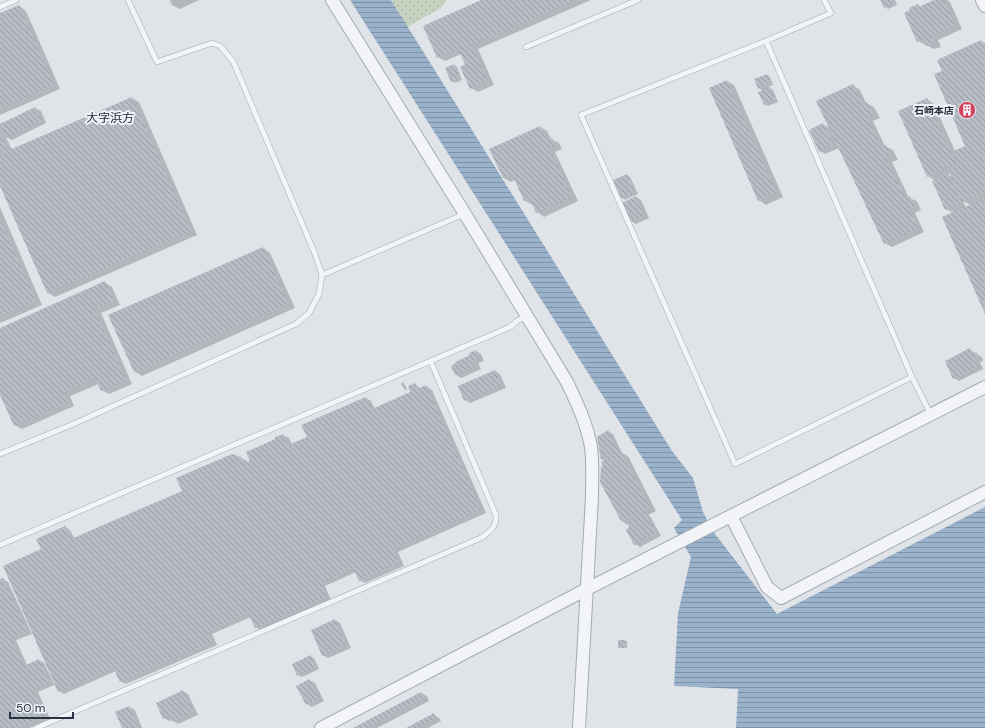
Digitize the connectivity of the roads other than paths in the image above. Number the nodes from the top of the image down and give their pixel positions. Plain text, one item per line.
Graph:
1 (16, 0) edge
2 (128, 0) edge
3 (332, 0) edge
4 (638, 0) edge
5 (824, 0) edge
6 (982, 0) edge
7 (985, 6) edge
8 (0, 7) edge
9 (766, 41) junction
10 (526, 47) dead end
11 (465, 214) junction
12 (322, 275) junction
13 (527, 316) junction
14 (431, 362) junction
15 (912, 377) junction
16 (985, 387) edge
17 (931, 415) junction
18 (0, 454) edge
19 (985, 492) edge
20 (731, 516) junction
21 (0, 545) edge
22 (587, 589) junction
23 (36, 728) edge
24 (321, 728) edge
25 (579, 728) edge

1 - 8 lane
2 - 12 lane
3 - 11 street
4 - 10 lane
5 - 9 lane
6 - 7 street
9 - 15 lane
9 - 15 lane
11 - 12 lane
11 - 13 street
12 - 18 lane
13 - 14 lane
13 - 22 street
14 - 21 lane
14 - 23 lane
15 - 17 lane
16 - 17 street
17 - 20 street
19 - 20 street
20 - 22 street
22 - 24 street
22 - 25 street

